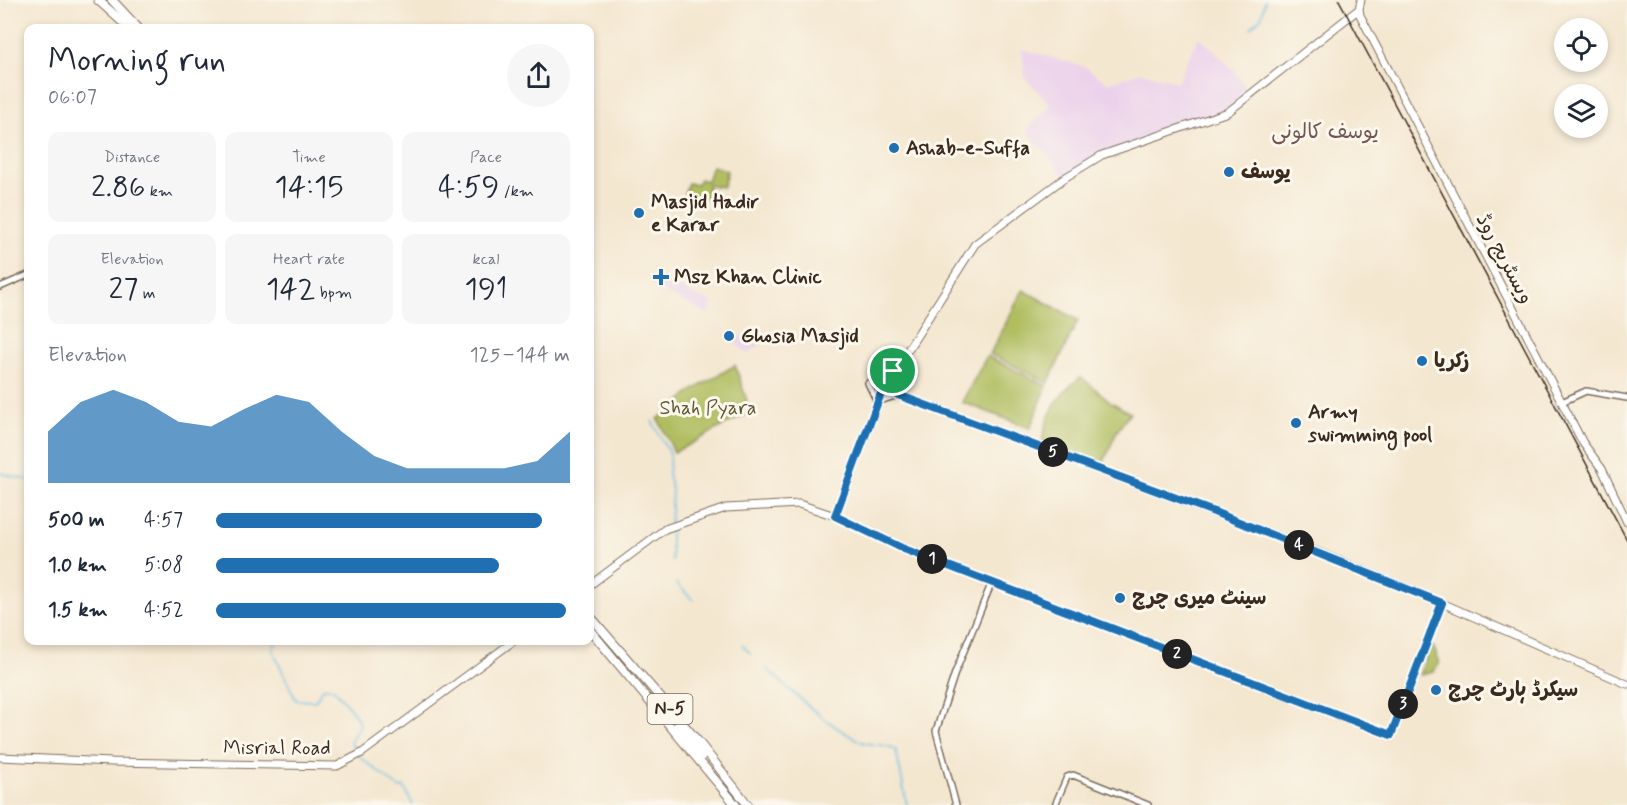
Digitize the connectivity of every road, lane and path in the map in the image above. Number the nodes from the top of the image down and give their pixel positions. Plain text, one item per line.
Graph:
1 (1361, 0) edge
2 (104, 1) edge
3 (1359, 9) junction
4 (125, 24) edge
5 (133, 24) edge
6 (24, 277) edge
7 (0, 287) edge
8 (893, 371) junction
9 (868, 383) dead end
10 (883, 388) junction
11 (898, 395) junction
12 (1627, 398) edge
13 (877, 402) junction
14 (1562, 402) junction
15 (835, 516) junction
16 (1627, 522) edge
17 (594, 582) edge
18 (992, 582) junction
19 (1442, 603) junction
20 (594, 621) edge
21 (594, 635) edge
22 (508, 645) edge
23 (634, 670) junction
24 (1627, 684) edge
25 (686, 745) junction
26 (0, 757) edge
27 (735, 804) edge
28 (747, 805) edge
29 (956, 805) edge
30 (1055, 805) edge
31 (1148, 805) edge

1 - 3 main road
2 - 4 highway
2 - 5 highway
3 - 8 main road
3 - 14 main road, ویسٹریج روڈ
6 - 7 street
8 - 10 main road
8 - 11 street
9 - 13 street
10 - 11 main road
10 - 13 main road
11 - 13 street
11 - 19 main road
12 - 14 street
13 - 15 main road
14 - 16 main road, ویسٹریج روڈ
15 - 17 main road
15 - 18 street
18 - 19 street
18 - 29 street
19 - 24 main road
20 - 23 highway, N-5
21 - 25 highway, N-5
22 - 26 main road, Misrial Road
23 - 25 highway
23 - 28 highway, N-5
25 - 27 highway, N-5
27 - 28 highway
30 - 31 street

